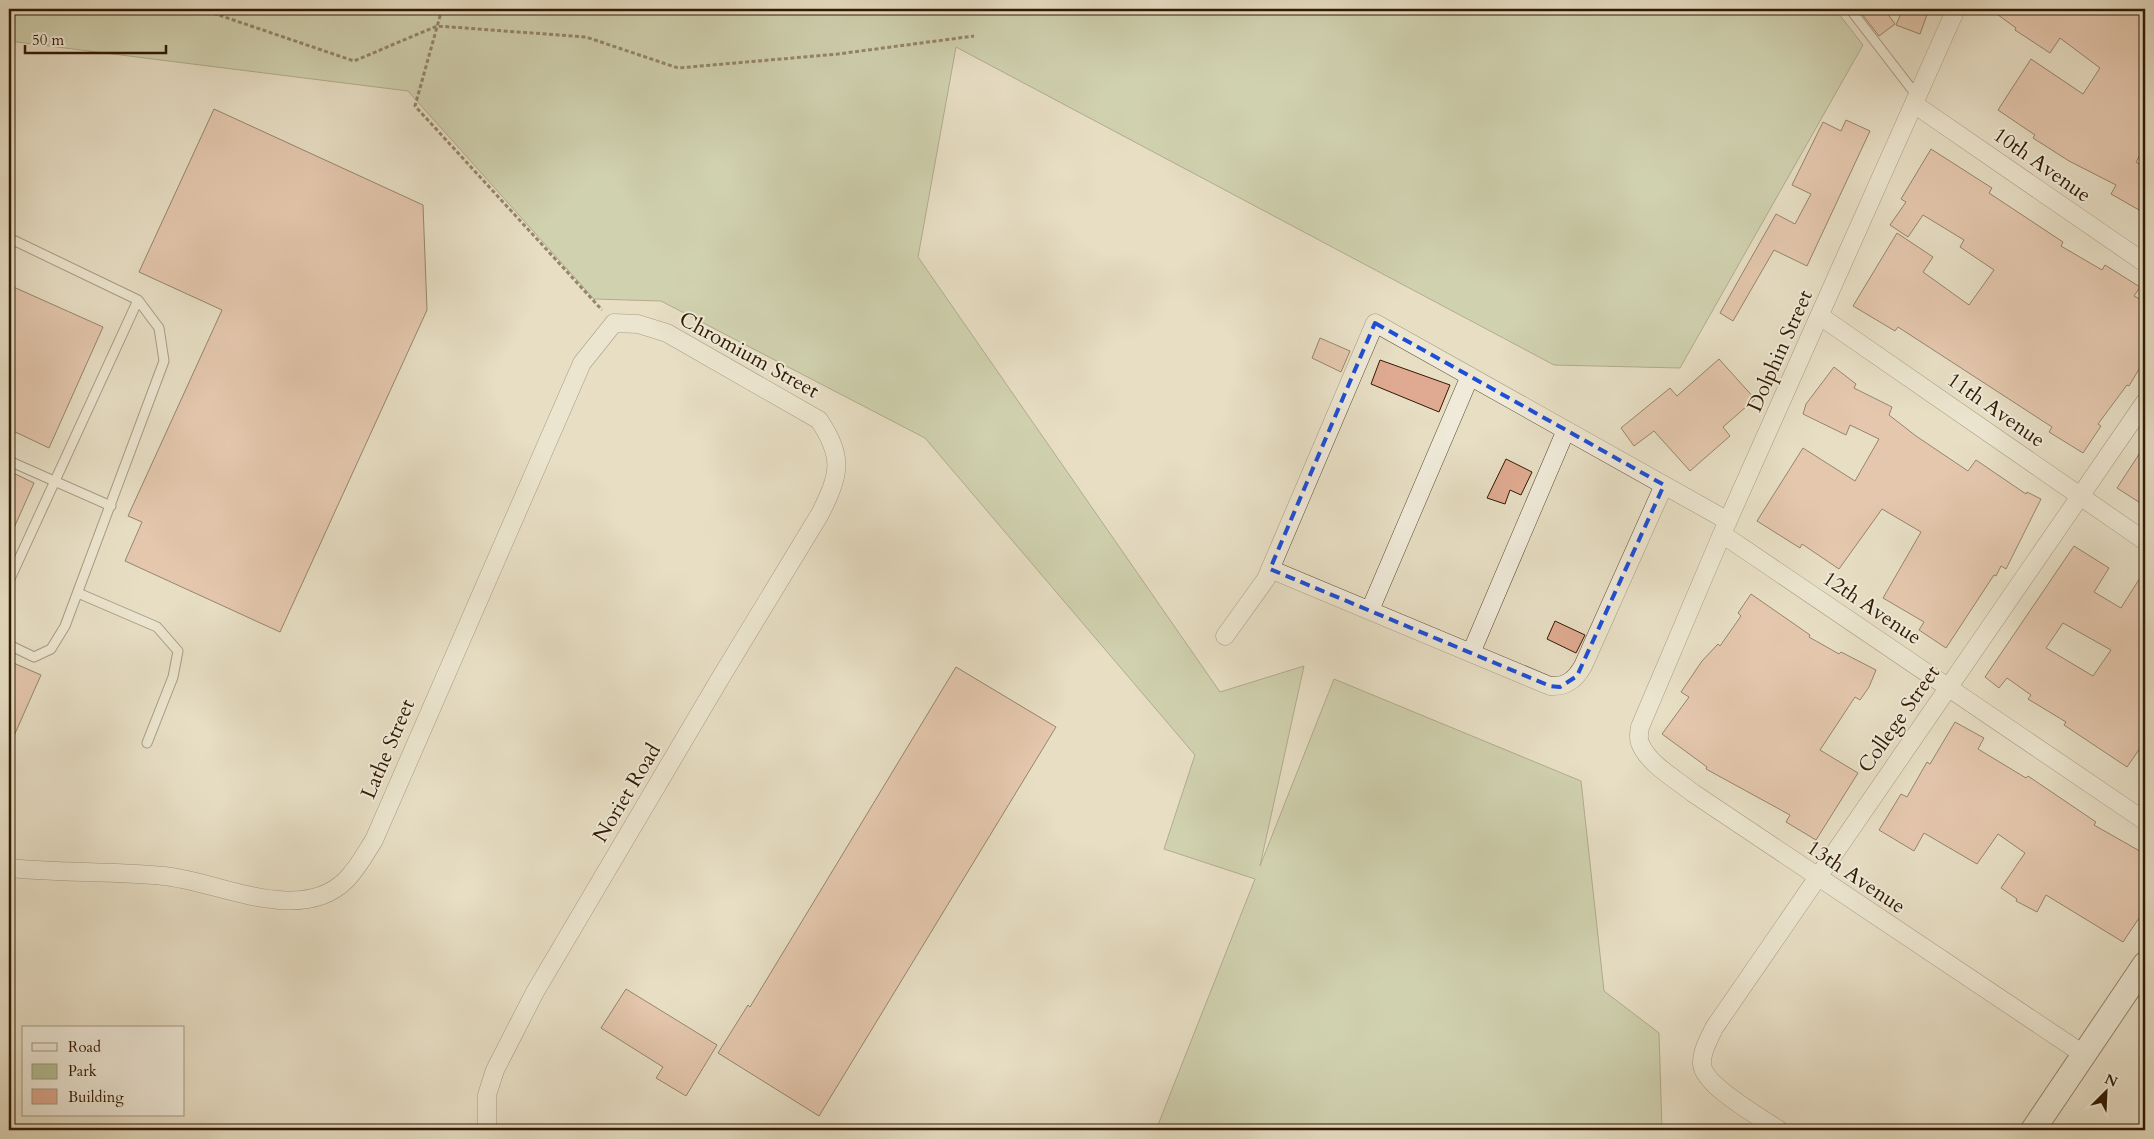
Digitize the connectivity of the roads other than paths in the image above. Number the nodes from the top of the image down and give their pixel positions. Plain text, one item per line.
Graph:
1 (1850, 9) edge
2 (1956, 9) edge
3 (1915, 100) junction
4 (9, 238) edge
5 (2145, 263) edge
6 (138, 300) junction
7 (1820, 316) junction
8 (614, 323) joint
9 (1470, 376) junction
10 (2145, 402) edge
11 (1566, 430) junction
12 (9, 461) edge
13 (55, 481) junction
14 (1664, 485) junction
15 (833, 488) joint
16 (2080, 496) junction
17 (111, 506) junction
18 (1725, 528) junction
19 (2145, 541) edge
20 (1270, 569) junction
21 (9, 581) edge
22 (78, 592) junction
23 (1370, 610) junction
24 (1225, 636) dead end
25 (9, 646) edge
26 (1471, 653) junction
27 (1948, 687) junction
28 (1646, 713) joint
29 (147, 743) dead end
30 (2145, 820) edge
31 (9, 868) edge
32 (1816, 878) junction
33 (2145, 964) edge
34 (2082, 1054) junction
35 (487, 1130) edge
36 (1779, 1130) edge
37 (2033, 1130) edge

1 - 3 lane
2 - 3 street, Dolphin Street
3 - 5 street, 10th Avenue
3 - 7 street, Dolphin Street
4 - 6 lane
6 - 13 lane
6 - 17 lane
7 - 16 street, 11th Avenue
7 - 18 street, Dolphin Street
8 - 15 street, Chromium Street
8 - 31 street, Lathe Street
9 - 11 street, 12th Avenue
9 - 20 street, 12th Avenue
9 - 23 street
10 - 16 street, College Street
11 - 14 street, 12th Avenue
11 - 26 street
12 - 13 lane
13 - 17 lane
13 - 21 lane
14 - 18 street, 12th Avenue
14 - 26 street
15 - 35 street, Noriet Road
16 - 19 street, 11th Avenue
16 - 27 street, College Street
17 - 22 lane
18 - 27 street, 12th Avenue
18 - 28 street, Dolphin Street
20 - 23 street
20 - 24 street
22 - 25 lane
22 - 29 lane
23 - 26 street
27 - 30 street, 12th Avenue
27 - 32 street, College Street
28 - 32 street, 13th Avenue
32 - 34 street, 13th Avenue
32 - 36 street, College Street
33 - 34 main road
34 - 37 main road

